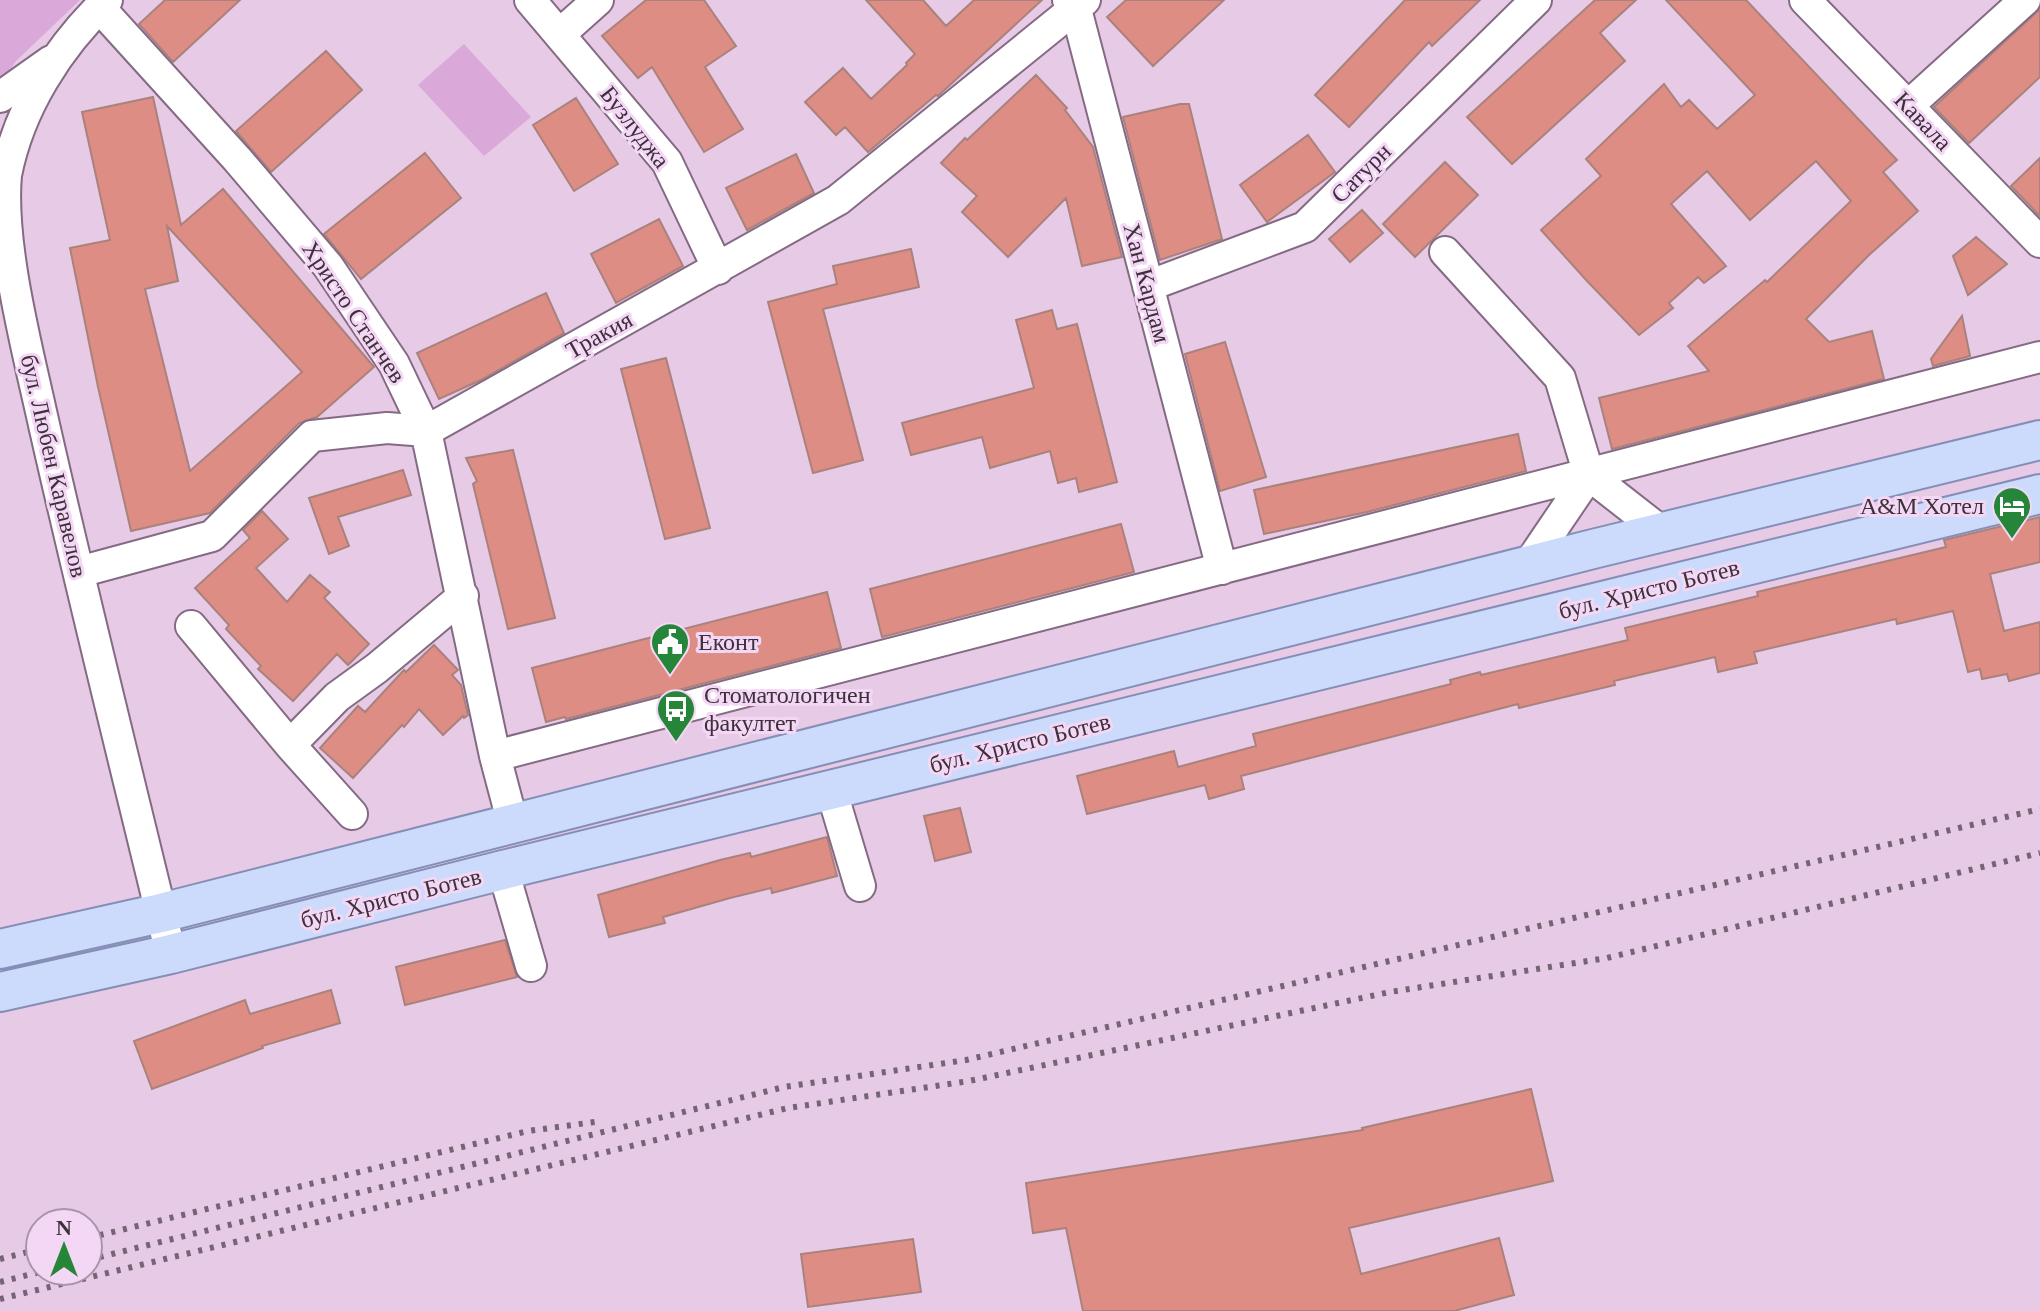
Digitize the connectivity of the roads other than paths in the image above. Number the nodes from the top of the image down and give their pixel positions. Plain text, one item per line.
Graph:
1 (530, 0) edge
2 (598, 0) edge
3 (1536, 0) edge
4 (1805, 0) edge
5 (2025, 0) edge
6 (1076, 3) edge
7 (103, 4) edge
8 (560, 34) junction
9 (56, 57) junction
10 (0, 97) edge
11 (1908, 106) junction
12 (1, 239) edge
13 (2040, 242) edge
14 (1445, 252) dead end
15 (718, 269) junction
16 (1148, 286) junction
17 (2040, 357) edge
18 (426, 431) junction
19 (2040, 440) edge
20 (1589, 475) junction
21 (2040, 494) edge
22 (1662, 532) junction
23 (1528, 565) junction
24 (1222, 569) junction
25 (79, 572) junction
26 (463, 596) junction
27 (191, 626) dead end
28 (290, 745) junction
29 (495, 756) junction
30 (831, 789) junction
31 (352, 814) dead end
32 (513, 824) junction
33 (503, 870) junction
34 (860, 886) dead end
35 (161, 913) junction
36 (0, 949) edge
37 (171, 954) junction
38 (531, 966) dead end
39 (0, 992) edge

1 - 8 street, Бузлуджа
2 - 8 street
3 - 16 street, Сатурн
4 - 11 street, Кавала
5 - 11 street
6 - 15 street, Тракия
6 - 16 street, Хан Кардам
7 - 9 street, бул. Любен Каравелов
7 - 18 street, Христо Станчев
8 - 15 street, Бузлуджа
9 - 10 street
9 - 12 street, бул. Любен Каравелов
11 - 13 street, Кавала
12 - 25 street, бул. Любен Каравелов
14 - 20 street
15 - 18 street, Тракия
16 - 24 street, Хан Кардам
17 - 20 street
18 - 25 street
18 - 26 street, Христо Станчев
19 - 22 main road, бул. Христо Ботев
20 - 22 street
20 - 23 street
20 - 24 street
21 - 30 main road, бул. Христо Ботев
22 - 23 main road, бул. Христо Ботев
23 - 32 main road, бул. Христо Ботев
24 - 29 street
25 - 35 street, бул. Любен Каравелов
26 - 28 street
26 - 29 street, Христо Станчев
27 - 28 street
28 - 31 street
29 - 32 street, Христо Станчев
30 - 33 main road, бул. Христо Ботев
30 - 34 street
32 - 35 main road, бул. Христо Ботев
33 - 37 main road, бул. Христо Ботев
33 - 38 street
35 - 36 main road, бул. Христо Ботев
35 - 37 street, бул. Любен Каравелов
37 - 39 main road, бул. Христо Ботев

